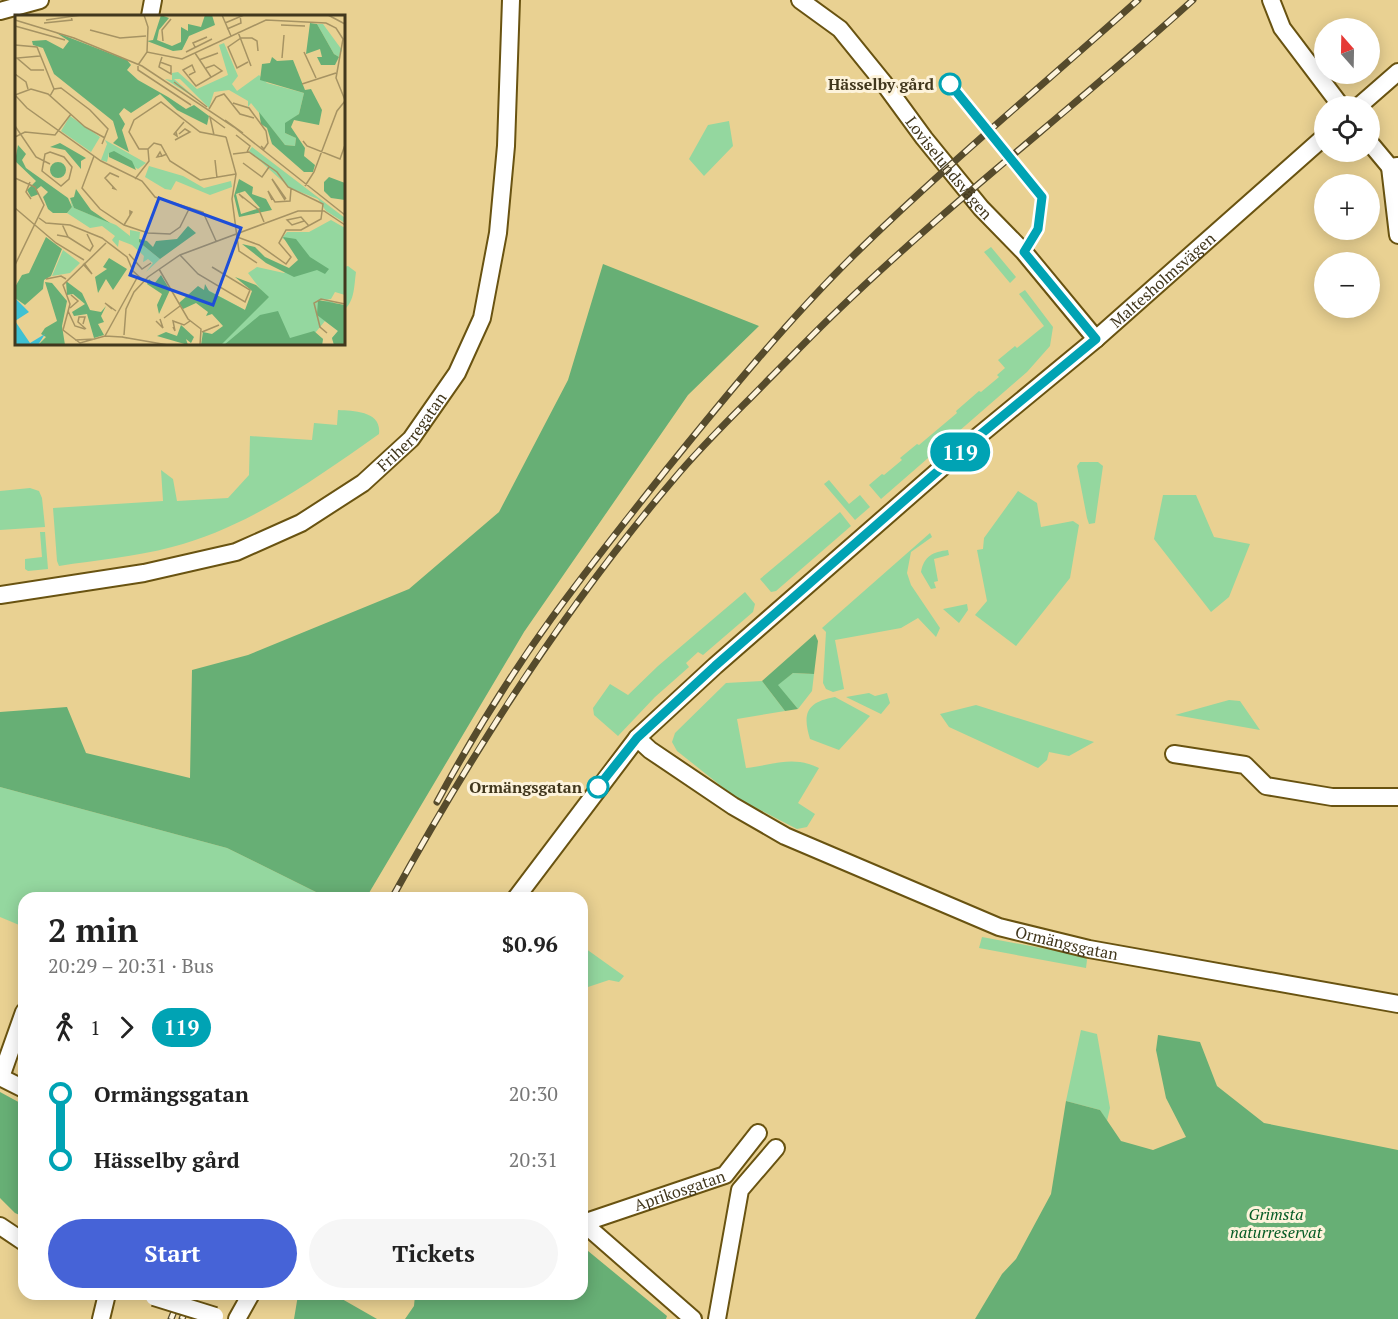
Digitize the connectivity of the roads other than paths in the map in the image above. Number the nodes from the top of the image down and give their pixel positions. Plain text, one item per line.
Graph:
1 (40, 0) edge
2 (153, 0) edge
3 (511, 0) edge
4 (800, 0) edge
5 (1271, 0) edge
6 (2, 10) edge
7 (150, 15) edge
8 (1398, 72) edge
9 (1333, 96) edge
10 (1370, 96) edge
11 (1314, 146) edge
12 (1380, 153) edge
13 (1394, 166) edge
14 (1398, 235) edge
15 (1096, 339) junction
16 (0, 595) edge
17 (637, 738) junction
18 (1174, 754) dead end
19 (1398, 797) edge
20 (521, 892) edge
21 (1398, 1004) edge
22 (18, 1028) edge
23 (0, 1077) edge
24 (18, 1086) edge
25 (758, 1133) dead end
26 (776, 1148) dead end
27 (588, 1220) edge
28 (0, 1226) edge
29 (588, 1227) edge
30 (18, 1238) edge
31 (106, 1300) edge
32 (163, 1300) edge
33 (248, 1300) edge
34 (219, 1318) edge
35 (101, 1319) edge
36 (237, 1319) edge
37 (693, 1319) edge
38 (717, 1319) edge

1 - 6 street
2 - 7 street
3 - 16 street, Friherregatan
4 - 15 street, Loviselundsvägen
5 - 9 street
8 - 10 street
11 - 15 street, Maltesholmsvägen
12 - 13 street
13 - 14 street
15 - 17 street, Maltesholmsvägen
17 - 20 street, Maltesholmsvägen
17 - 21 street, Ormängsgatan
18 - 19 street
22 - 23 street
23 - 24 street
25 - 27 street, Aprikosgatan
26 - 38 street, Aprikosgatan
28 - 30 street
29 - 37 street, Aprikosgatan
31 - 35 street
32 - 34 street, bridge
33 - 36 street

